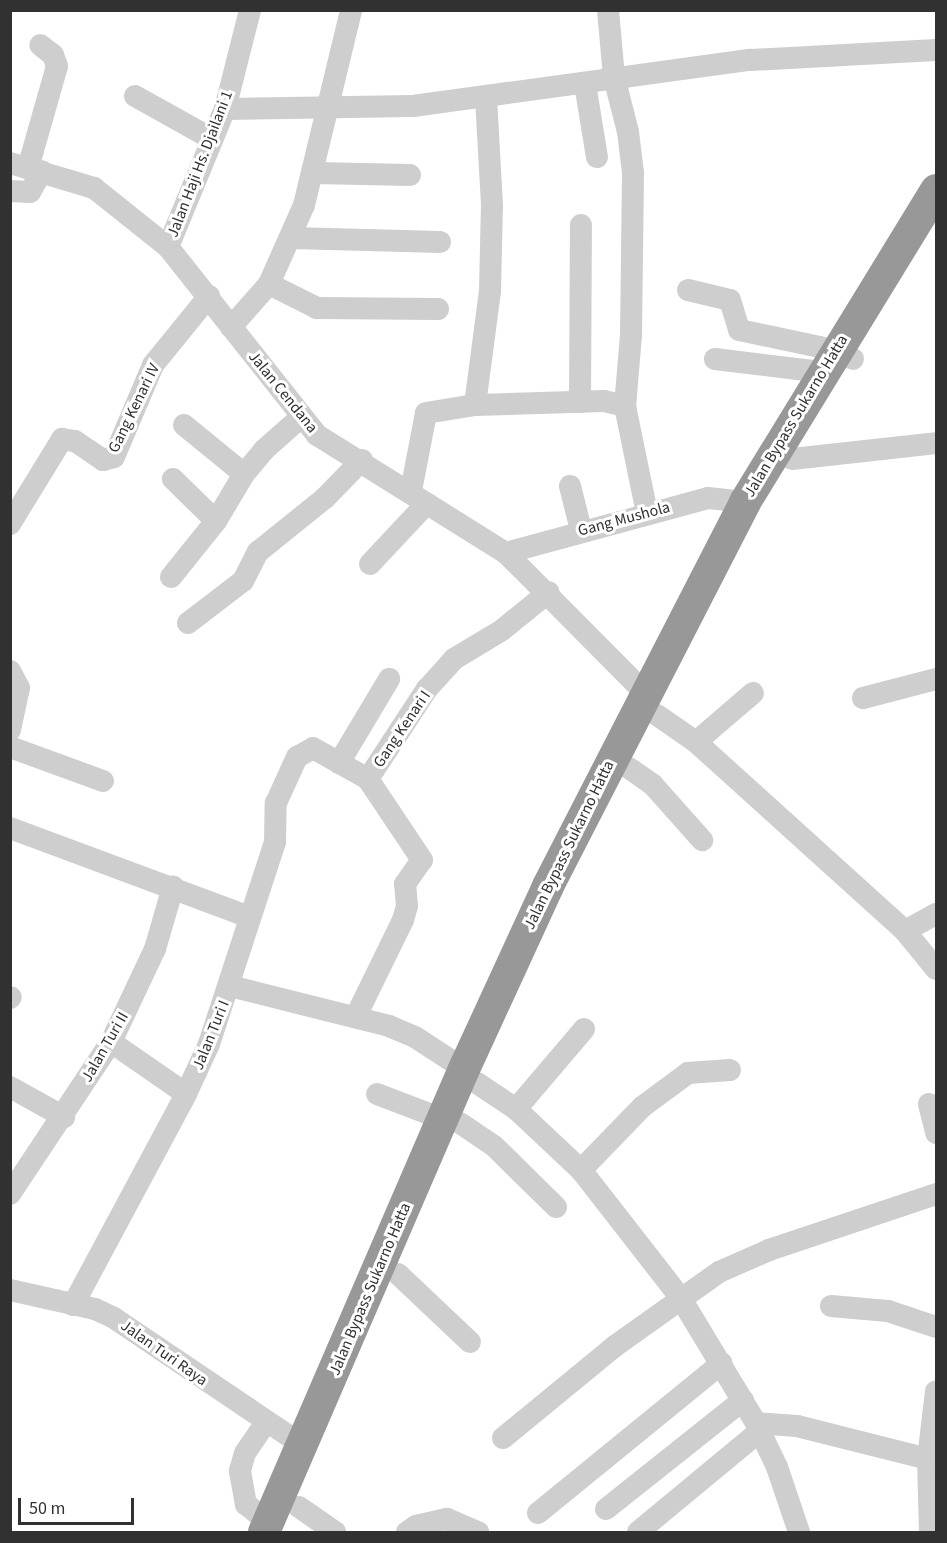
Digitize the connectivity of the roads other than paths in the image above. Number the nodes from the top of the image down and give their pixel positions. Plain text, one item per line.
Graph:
1 (250, 10) edge
2 (351, 10) edge
3 (608, 10) edge
4 (39, 45) dead end
5 (936, 50) edge
6 (614, 77) junction
7 (585, 84) junction
8 (135, 96) dead end
9 (486, 97) junction
10 (326, 107) junction
11 (225, 109) junction
12 (213, 139) junction
13 (597, 157) dead end
14 (27, 167) edge
15 (314, 173) junction
16 (410, 175) dead end
17 (936, 190) edge
18 (10, 191) edge
19 (581, 225) dead end
20 (936, 230) edge
21 (291, 238) junction
22 (440, 242) dead end
23 (168, 247) junction
24 (269, 284) junction
25 (688, 290) dead end
26 (209, 296) junction
27 (438, 309) dead end
28 (231, 327) junction
29 (715, 359) dead end
30 (836, 360) junction
31 (580, 402) junction
32 (476, 405) junction
33 (625, 406) junction
34 (300, 418) junction
35 (184, 425) dead end
36 (936, 443) edge
37 (792, 459) junction
38 (362, 460) junction
39 (244, 474) junction
40 (173, 479) dead end
41 (570, 486) dead end
42 (419, 497) junction
43 (744, 502) junction
44 (646, 513) junction
45 (216, 521) junction
46 (10, 524) edge
47 (581, 530) junction
48 (506, 553) junction
49 (369, 564) dead end
50 (171, 578) dead end
51 (549, 592) junction
52 (188, 623) dead end
53 (10, 671) edge
54 (389, 679) dead end
55 (936, 679) edge
56 (753, 693) dead end
57 (863, 698) dead end
58 (651, 704) junction
59 (10, 730) edge
60 (696, 742) junction
61 (10, 747) edge
62 (339, 763) junction
63 (629, 768) junction
64 (368, 779) junction
65 (104, 781) dead end
66 (10, 828) edge
67 (702, 840) dead end
68 (172, 886) junction
69 (936, 914) edge
70 (249, 917) junction
71 (905, 931) junction
72 (936, 969) edge
73 (230, 986) junction
74 (356, 1016) junction
75 (584, 1029) dead end
76 (111, 1042) junction
77 (730, 1070) dead end
78 (471, 1076) junction
79 (10, 1087) edge
80 (186, 1094) junction
81 (377, 1094) dead end
82 (928, 1104) dead end
83 (516, 1110) junction
84 (64, 1117) junction
85 (451, 1121) junction
86 (936, 1134) edge
87 (581, 1170) junction
88 (10, 1194) edge
89 (936, 1194) edge
90 (556, 1207) dead end
91 (398, 1274) junction
92 (10, 1290) edge
93 (680, 1297) junction
94 (73, 1305) junction
95 (831, 1306) dead end
96 (936, 1327) edge
97 (470, 1342) dead end
98 (722, 1363) junction
99 (936, 1391) edge
100 (743, 1400) junction
101 (266, 1422) junction
102 (758, 1427) junction
103 (503, 1438) dead end
104 (304, 1446) junction
105 (932, 1460) edge
106 (606, 1509) dead end
107 (538, 1513) dead end
108 (279, 1524) edge
109 (335, 1533) edge
110 (407, 1533) edge
111 (478, 1533) edge
112 (638, 1533) edge
113 (799, 1533) edge
114 (930, 1533) edge

1 - 11 street, Jalan Haji Hs. Djailani 1
2 - 10 street
3 - 6 street
4 - 14 street
5 - 6 street
6 - 7 street
6 - 33 street
7 - 9 street
7 - 13 street
8 - 12 street
9 - 10 street
9 - 32 street
10 - 11 street
10 - 15 street
11 - 12 street, Jalan Haji Hs. Djailani 1
12 - 23 street, Jalan Haji Hs. Djailani 1
14 - 18 street
14 - 23 street, Jalan Cendana
15 - 16 street
15 - 21 street
17 - 30 highway, Jalan Bypass Sukarno Hatta
19 - 31 street
20 - 30 highway, Jalan Bypass Sukarno Hatta
21 - 22 street
21 - 24 street
23 - 26 street, Jalan Cendana
24 - 27 street
24 - 28 street
25 - 30 street
26 - 28 street, Jalan Cendana
26 - 46 street, Gang Kenari IV
28 - 34 street, Jalan Cendana
29 - 30 street
30 - 37 highway, Jalan Bypass Sukarno Hatta
30 - 43 highway, Jalan Bypass Sukarno Hatta
31 - 32 street
31 - 33 street
32 - 42 street
33 - 44 street
34 - 38 street, Jalan Cendana
34 - 39 street
35 - 39 street
36 - 37 street
37 - 58 highway, Jalan Bypass Sukarno Hatta
38 - 42 street, Jalan Cendana
38 - 52 street
39 - 45 street
40 - 45 street
41 - 47 street
42 - 48 street, Jalan Cendana
42 - 49 street
43 - 44 street, Gang Mushola
43 - 58 highway, Jalan Bypass Sukarno Hatta
44 - 47 street, Gang Mushola
45 - 50 street
47 - 48 street, Gang Mushola
48 - 51 street, Jalan Cendana
51 - 58 street, Jalan Cendana
51 - 64 street, Gang Kenari I
53 - 59 street
54 - 62 street
55 - 57 street
56 - 60 street
58 - 60 street, Jalan Cendana
58 - 63 highway, Jalan Bypass Sukarno Hatta
58 - 78 highway, Jalan Bypass Sukarno Hatta
60 - 71 street, Jalan Cendana
61 - 65 street
62 - 64 street, Gang Kenari I
62 - 70 street, Gang Kenari I
63 - 67 street
63 - 78 highway, Jalan Bypass Sukarno Hatta
64 - 74 street
66 - 68 street
68 - 70 street
68 - 76 street, Jalan Turi II
69 - 71 street
70 - 73 street, Gang Kenari I
71 - 72 street, Jalan Cendana
73 - 74 street, Jalan Turi I
73 - 80 street, Jalan Turi I
74 - 78 street, Jalan Turi I
75 - 83 street
76 - 80 street
76 - 84 street, Jalan Turi II
77 - 87 street
78 - 83 street, Jalan Turi I
78 - 85 highway, Jalan Bypass Sukarno Hatta
79 - 84 street
80 - 94 street, Jalan Turi I
81 - 85 street
82 - 86 street
83 - 87 street, Jalan Turi I
84 - 88 street, Jalan Turi II
85 - 90 street
85 - 91 highway, Jalan Bypass Sukarno Hatta
85 - 104 highway, Jalan Bypass Sukarno Hatta
87 - 93 street, Jalan Turi I
89 - 93 street
91 - 97 street
91 - 108 highway, Jalan Bypass Sukarno Hatta
92 - 94 street, Jalan Turi Raya
93 - 98 street, Jalan Turi I
93 - 103 street
94 - 101 street, Jalan Turi Raya
95 - 96 street
98 - 100 street, Jalan Turi I
98 - 107 street
99 - 105 street
100 - 102 street, Jalan Turi I
100 - 106 street
101 - 104 street, Jalan Turi Raya
101 - 108 street
102 - 105 street
102 - 112 street
102 - 113 street, Jalan Turi I
104 - 108 highway, Jalan Bypass Sukarno Hatta
105 - 114 street
108 - 109 street
110 - 111 street

